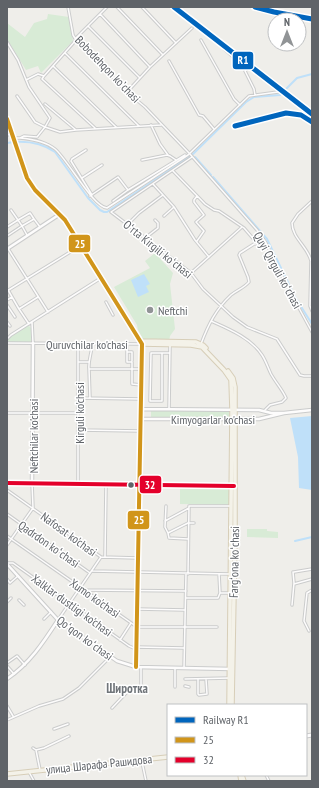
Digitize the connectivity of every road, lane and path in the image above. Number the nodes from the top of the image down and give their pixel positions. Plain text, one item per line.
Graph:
1 (68, 7) edge
2 (107, 7) edge
3 (117, 7) edge
4 (142, 7) edge
5 (100, 14) junction
6 (88, 26) junction
7 (192, 28) dead end
8 (76, 39) junction
9 (200, 40) dead end
10 (7, 42) edge
11 (176, 43) junction
12 (224, 50) dead end
13 (64, 53) junction
14 (163, 55) junction
15 (169, 61) dead end
16 (53, 66) junction
17 (150, 67) junction
18 (44, 76) junction
19 (140, 78) junction
20 (26, 80) junction
21 (127, 92) junction
22 (278, 92) dead end
23 (255, 94) junction
24 (17, 96) dead end
25 (45, 104) dead end
26 (240, 105) junction
27 (7, 118) edge
28 (151, 125) junction
29 (161, 125) junction
30 (140, 126) junction
31 (45, 127) junction
32 (116, 127) junction
33 (96, 129) junction
34 (214, 129) junction
35 (76, 130) junction
36 (7, 135) edge
37 (14, 138) junction
38 (20, 138) junction
39 (86, 150) dead end
40 (188, 154) junction
41 (168, 155) junction
42 (192, 157) junction
43 (142, 160) dead end
44 (177, 160) junction
45 (102, 165) dead end
46 (173, 171) junction
47 (82, 178) junction
48 (153, 184) junction
49 (128, 190) junction
50 (91, 195) junction
51 (163, 196) junction
52 (197, 196) junction
53 (113, 200) dead end
54 (312, 201) edge
55 (174, 207) junction
56 (11, 210) dead end
57 (60, 214) junction
58 (164, 216) dead end
59 (34, 218) junction
60 (18, 220) junction
61 (155, 220) dead end
62 (128, 224) junction
63 (22, 226) junction
64 (7, 227) edge
65 (242, 227) junction
66 (40, 228) junction
67 (7, 236) edge
68 (28, 236) junction
69 (146, 239) junction
70 (196, 241) junction
71 (257, 243) junction
72 (266, 243) junction
73 (81, 246) junction
74 (7, 248) edge
75 (209, 257) junction
76 (191, 273) junction
77 (27, 278) junction
78 (101, 278) junction
79 (8, 291) edge
80 (12, 297) junction
81 (38, 297) junction
82 (7, 300) edge
83 (106, 302) dead end
84 (7, 305) edge
85 (221, 306) junction
86 (19, 309) junction
87 (312, 311) edge
88 (48, 312) junction
89 (114, 315) dead end
90 (15, 317) dead end
91 (211, 321) junction
92 (7, 322) edge
93 (32, 322) junction
94 (29, 324) junction
95 (10, 326) dead end
96 (312, 332) edge
97 (7, 339) edge
98 (33, 343) junction
99 (78, 343) junction
100 (141, 343) junction
101 (7, 344) edge
102 (92, 344) junction
103 (127, 344) junction
104 (201, 344) junction
105 (170, 345) junction
106 (127, 352) junction
107 (162, 353) junction
108 (170, 353) junction
109 (78, 362) junction
110 (88, 362) junction
111 (132, 362) junction
112 (89, 369) junction
113 (132, 369) junction
114 (142, 369) junction
115 (312, 376) edge
116 (142, 385) junction
117 (79, 398) junction
118 (90, 398) junction
119 (141, 398) junction
120 (141, 409) junction
121 (169, 409) junction
122 (234, 410) junction
123 (261, 410) junction
124 (312, 410) edge
125 (265, 411) junction
126 (7, 412) edge
127 (33, 413) junction
128 (79, 413) junction
129 (284, 413) junction
130 (262, 418) junction
131 (141, 419) junction
132 (233, 420) junction
133 (78, 430) junction
134 (141, 431) junction
135 (7, 482) edge
136 (32, 482) junction
137 (78, 483) junction
138 (106, 484) junction
139 (140, 484) junction
140 (233, 486) junction
141 (7, 490) edge
142 (166, 506) dead end
143 (231, 506) junction
144 (33, 508) junction
145 (189, 508) junction
146 (7, 514) edge
147 (165, 521) junction
148 (188, 523) junction
149 (194, 523) dead end
150 (21, 524) junction
151 (168, 533) junction
152 (7, 536) edge
153 (11, 539) junction
154 (188, 539) junction
155 (7, 545) edge
156 (101, 557) junction
157 (105, 557) junction
158 (138, 558) junction
159 (7, 563) edge
160 (312, 569) edge
161 (92, 571) junction
162 (138, 572) junction
163 (90, 573) junction
164 (187, 574) junction
165 (219, 574) junction
166 (231, 574) junction
167 (18, 576) junction
168 (7, 579) edge
169 (312, 579) edge
170 (294, 584) junction
171 (80, 588) junction
172 (83, 590) junction
173 (312, 590) edge
174 (137, 591) junction
175 (186, 591) junction
176 (220, 593) junction
177 (231, 593) junction
178 (11, 598) dead end
179 (186, 598) junction
180 (19, 600) dead end
181 (7, 602) edge
182 (70, 603) junction
183 (24, 605) dead end
184 (292, 605) dead end
185 (137, 609) junction
186 (185, 610) junction
187 (51, 612) junction
188 (44, 619) dead end
189 (58, 620) junction
190 (131, 623) junction
191 (137, 627) junction
192 (185, 627) junction
193 (217, 627) dead end
194 (309, 631) dead end
195 (120, 640) junction
196 (136, 648) junction
197 (184, 648) junction
198 (110, 657) junction
199 (7, 663) edge
200 (25, 665) junction
201 (7, 666) edge
202 (136, 667) junction
203 (141, 667) junction
204 (175, 668) junction
205 (184, 668) junction
206 (232, 669) junction
207 (14, 674) junction
208 (7, 678) edge
209 (230, 678) junction
210 (186, 679) dead end
211 (198, 679) junction
212 (206, 679) junction
213 (185, 686) dead end
214 (175, 687) dead end
215 (189, 687) dead end
216 (231, 704) edge
217 (231, 704) edge
218 (7, 706) edge
219 (112, 708) dead end
220 (13, 717) junction
221 (7, 720) edge
222 (68, 724) dead end
223 (54, 729) dead end
224 (69, 736) dead end
225 (33, 748) dead end
226 (36, 750) junction
227 (167, 758) edge
228 (167, 758) edge
229 (142, 762) junction
230 (91, 766) junction
231 (40, 770) junction
232 (30, 772) junction
233 (7, 775) edge
234 (34, 781) edge
235 (146, 781) edge

1 - 8 street, Bobodehqon koʼchasi
2 - 5 street
3 - 14 street
4 - 11 street
5 - 6 street
5 - 17 street
6 - 8 street
6 - 19 street
7 - 11 street
8 - 13 street
8 - 21 street, Bobodehqon koʼchasi
9 - 26 street
10 - 20 street
11 - 14 street
12 - 23 street
13 - 16 street
13 - 30 street
14 - 17 street
15 - 34 street
16 - 18 street
16 - 32 street
17 - 19 street
18 - 20 street
18 - 33 street
19 - 21 street
20 - 31 street
21 - 29 street, Bobodehqon koʼchasi
22 - 23 street
23 - 26 street
24 - 31 street
25 - 35 street
26 - 34 street
27 - 37 main road
28 - 29 street
28 - 30 street
28 - 41 street
29 - 40 street, Bobodehqon koʼchasi
30 - 32 street
31 - 35 street
31 - 38 street
32 - 33 street
33 - 35 street
34 - 40 street
36 - 37 street
37 - 38 street
37 - 57 main road
38 - 50 street
39 - 47 street
40 - 42 street, Quyi Qirguli koʻchasi
40 - 44 street
40 - 50 street
41 - 43 street
41 - 44 street
42 - 46 street, Oʻrta Kirgili koʻchasi
42 - 72 street, Quyi Qirguli koʻchasi
44 - 49 street
45 - 47 street
46 - 48 street, Oʻrta Kirgili koʻchasi
46 - 52 street
47 - 50 street
48 - 51 street
48 - 62 street, Oʻrta Kirgili koʻchasi
49 - 50 street
49 - 53 street
51 - 55 street
51 - 62 street
52 - 65 street
52 - 70 street
54 - 87 street
55 - 58 street
55 - 70 street
56 - 60 street
57 - 66 street
57 - 73 main road
59 - 60 street
59 - 63 street
59 - 66 street
60 - 63 street
60 - 64 street
61 - 69 street
62 - 69 street, Oʻrta Kirgili koʻchasi
63 - 67 street
63 - 68 street
65 - 71 street
65 - 75 street
66 - 68 street
68 - 74 street
69 - 76 street, Oʻrta Kirgili koʻchasi
70 - 75 street
71 - 72 street
71 - 85 street
72 - 96 street, Quyi Qirguli koʻchasi
73 - 77 street
73 - 78 main road
74 - 77 street
75 - 76 street
76 - 85 street, Oʻrta Kirgili koʻchasi
77 - 79 street
77 - 81 street
78 - 88 street
78 - 100 main road
79 - 80 street
80 - 82 street
80 - 86 street
81 - 86 street
81 - 88 street
83 - 89 street
84 - 90 street
85 - 91 street
85 - 115 street, Oʻrta Kirgili koʻchasi
86 - 94 street
88 - 93 street
91 - 104 street
91 - 125 street
92 - 95 street
93 - 94 street
93 - 98 street
94 - 97 street
98 - 99 street, Quruvchilar ko'chasi
98 - 101 street, Quruvchilar ko'chasi
98 - 127 street, Neftchilar ko'chasi
99 - 102 street, Quruvchilar ko'chasi
99 - 109 street, Kirguli ko'chasi
100 - 103 street, Quruvchilar ko'chasi
100 - 104 main road, Quruvchilar ko'chasi
100 - 105 main road, Quruvchilar ko'chasi
100 - 114 street
102 - 103 street, Quruvchilar ko'chasi
102 - 110 street
103 - 106 street
104 - 122 main road, Quruvchilar ko'chasi
105 - 108 street
105 - 122 main road, Quruvchilar ko'chasi
106 - 111 street
106 - 111 street
107 - 107 street
107 - 108 street
108 - 121 street
109 - 110 street
109 - 117 street, Kirguli ko'chasi
110 - 112 street
111 - 113 street
112 - 113 street
112 - 118 street
113 - 114 street
113 - 116 street
114 - 116 street
116 - 119 street
117 - 118 street
117 - 128 street, Kirguli ko'chasi
118 - 119 street
119 - 120 street
120 - 121 street, Kimyogarlar ko'chasi
120 - 131 street
121 - 122 street, Kimyogarlar ko'chasi
122 - 123 street, Kimyogarlar ko'chasi
122 - 132 main road, Quruvchilar ko'chasi
123 - 125 street, Kimyogarlar ko'chasi
123 - 130 street
124 - 129 street, Kimyogarlar ko'chasi
125 - 129 street, Kimyogarlar ko'chasi
126 - 127 street
127 - 128 street
127 - 136 street, Neftchilar ko'chasi
128 - 133 street, Kirguli ko'chasi
129 - 130 street, Kimyogarlar ko'chasi
130 - 132 street, Kimyogarlar ko'chasi
131 - 132 street, Kimyogarlar ko'chasi
131 - 134 street
132 - 140 main road, Fargʻona koʻchasi
133 - 134 street
133 - 137 street, Kirguli ko'chasi
134 - 139 street
135 - 136 street
136 - 137 street
136 - 144 street, Neftchilar ko'chasi
137 - 138 street
138 - 139 street
138 - 157 street
139 - 140 street
139 - 158 street
140 - 143 main road, Fargʻona koʻchasi
140 - 206 main road, Fargʻona koʻchasi
141 - 144 street, Nafosat ko'chasi
142 - 147 street
143 - 145 street
143 - 166 main road, Fargʻona koʻchasi
144 - 150 street
144 - 156 street, Nafosat ko'chasi
145 - 147 street
145 - 148 street
146 - 150 street, Qadrdon koʻchasi
147 - 151 street
148 - 149 street
148 - 151 street
148 - 154 street
150 - 153 street
150 - 163 street, Qadrdon koʻchasi
151 - 154 street
152 - 153 street, Xumo ko'chasi
153 - 155 street
153 - 171 street, Xumo ko'chasi
154 - 164 street
156 - 157 street, Nafosat ko'chasi
156 - 161 street
157 - 158 street, Nafosat ko'chasi
158 - 162 street
159 - 167 street, Qoʻqon koʻchasi
159 - 182 street, Xalklar dustligi ko'chasi
160 - 170 street
161 - 162 street, Qadrdon koʻchasi
161 - 163 street
162 - 164 street, Qadrdon koʻchasi
162 - 174 street
163 - 171 street
164 - 165 street, Qadrdon koʻchasi
164 - 175 street
165 - 166 street, Qadrdon koʻchasi
165 - 176 street
166 - 177 main road, Fargʻona koʻchasi
167 - 168 street
167 - 187 street, Qoʻqon koʻchasi
169 - 170 street
170 - 184 street
171 - 172 street, Xumo ko'chasi
171 - 182 street
172 - 174 street
172 - 190 street, Xumo ko'chasi
173 - 194 street
174 - 175 street
174 - 185 street
175 - 179 street
176 - 177 street
176 - 179 street
177 - 206 main road, Fargʻona koʻchasi
178 - 181 street
179 - 186 street
180 - 183 street
182 - 189 street
182 - 195 street, Xalklar dustligi ko'chasi
185 - 186 street
185 - 191 street
186 - 192 street
187 - 188 street
187 - 189 street, Qoʻqon koʻchasi
189 - 198 street, Qoʻqon koʻchasi
189 - 200 street
190 - 191 street, Xumo ko'chasi
190 - 195 street
191 - 192 street
191 - 196 street
192 - 193 street
192 - 197 street
195 - 196 street, Xalklar dustligi ko'chasi
196 - 197 street, Xalklar dustligi ko'chasi
196 - 202 street
197 - 205 street
198 - 202 street, Qoʻqon koʻchasi
198 - 220 street
199 - 200 street
200 - 207 street
201 - 207 street
202 - 203 street, Qoʻqon koʻchasi
203 - 204 street, Qoʻqon koʻchasi
203 - 219 street
204 - 205 street, Qoʻqon koʻchasi
204 - 214 street
205 - 206 street, Qoʻqon koʻchasi
206 - 209 main road, Fargʻona koʻchasi
206 - 216 main road, Fargʻona koʻchasi
207 - 208 street
209 - 212 street
209 - 217 main road, Fargʻona koʻchasi
210 - 211 street
211 - 212 street
211 - 212 street
213 - 215 street
218 - 220 street
220 - 221 street
222 - 223 street
224 - 226 street
225 - 226 street
226 - 231 street
227 - 229 main road
228 - 230 main road, улица Шарафа Рашидова
229 - 230 main road
229 - 235 street
230 - 231 main road, улица Шарафа Рашидова
230 - 232 main road
231 - 232 main road, улица Шарафа Рашидова
232 - 233 main road, улица Шарафа Рашидова
232 - 234 street

